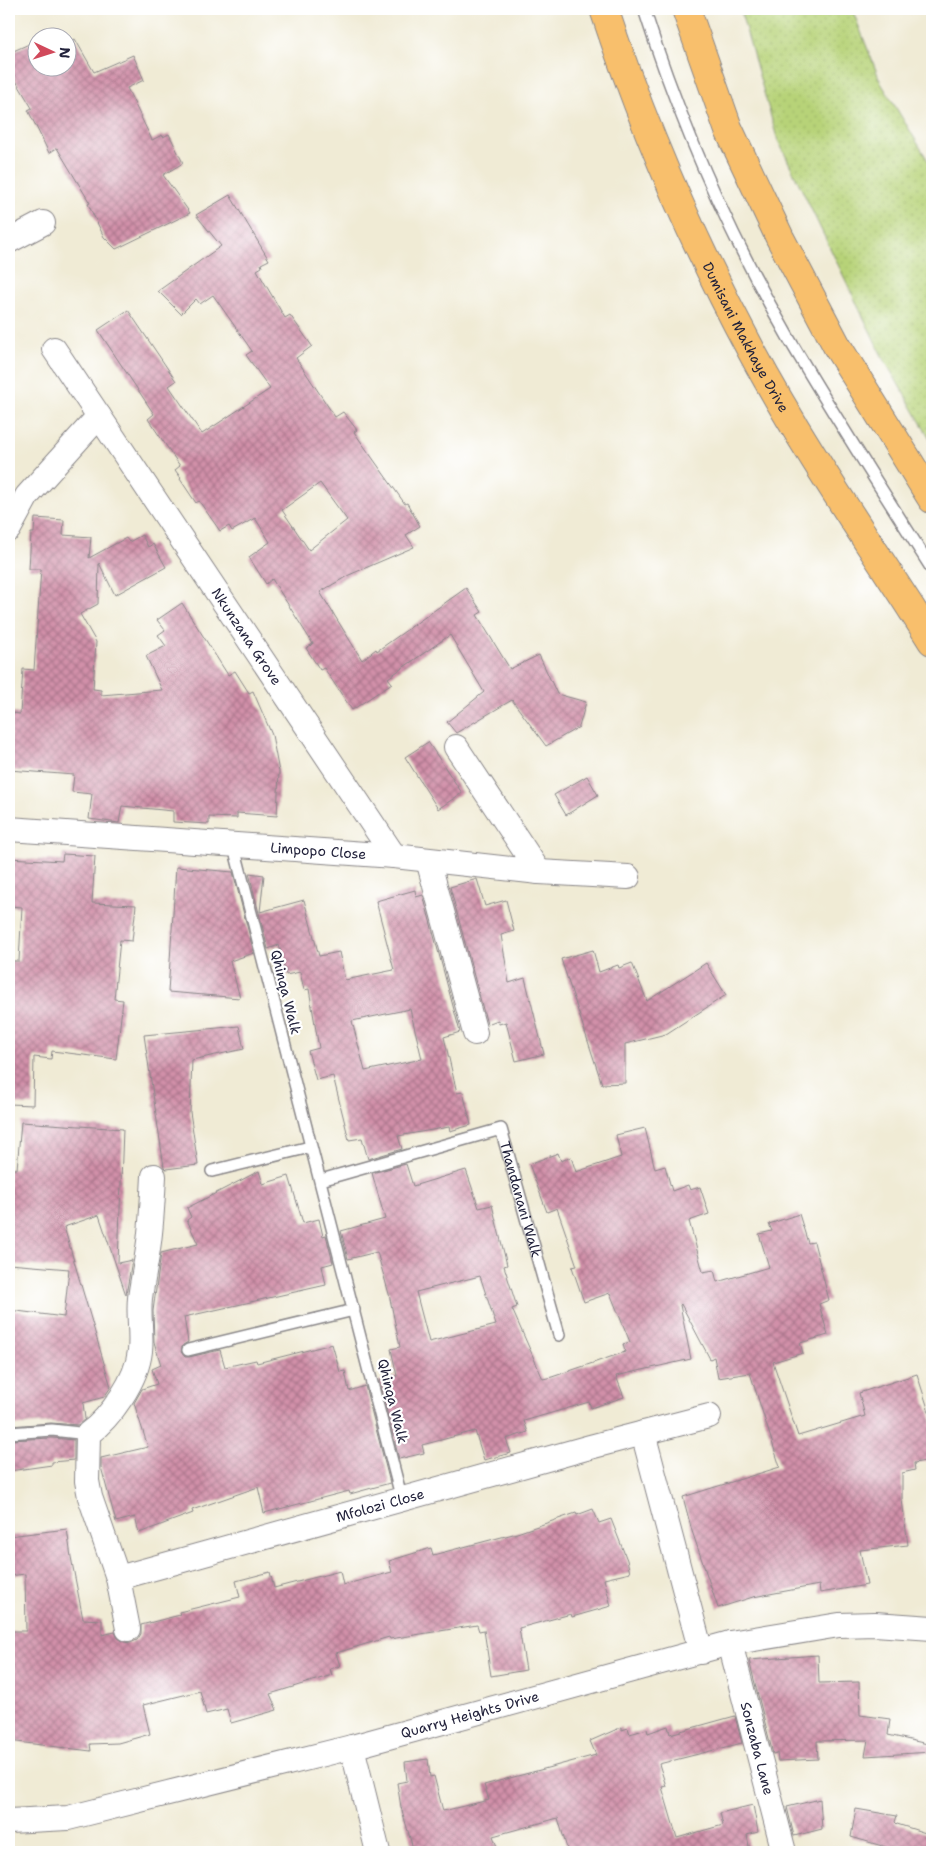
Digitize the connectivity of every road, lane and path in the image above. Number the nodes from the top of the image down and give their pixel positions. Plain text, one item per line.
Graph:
1 (604, 9) edge
2 (644, 9) edge
3 (686, 9) edge
4 (43, 223) dead end
5 (9, 242) edge
6 (54, 350) dead end
7 (99, 416) junction
8 (932, 499) edge
9 (9, 529) edge
10 (932, 569) edge
11 (932, 641) edge
12 (456, 747) dead end
13 (9, 829) edge
14 (233, 843) junction
15 (394, 856) junction
16 (428, 860) junction
17 (540, 872) junction
18 (628, 877) dead end
19 (475, 1033) dead end
20 (310, 1147) junction
21 (212, 1171) dead end
22 (154, 1176) dead end
23 (321, 1180) junction
24 (354, 1310) junction
25 (559, 1335) dead end
26 (188, 1350) dead end
27 (709, 1416) dead end
28 (9, 1433) edge
29 (643, 1433) junction
30 (88, 1434) junction
31 (402, 1500) junction
32 (118, 1578) junction
33 (128, 1628) dead end
34 (932, 1628) edge
35 (730, 1643) junction
36 (701, 1652) junction
37 (352, 1748) junction
38 (9, 1821) edge
39 (378, 1852) edge
40 (784, 1852) edge

1 - 11 main road, Dumisani Makhaye Drive
2 - 10 lane
3 - 8 main road
4 - 5 street
6 - 7 street, Nkunzana Grove
7 - 9 street
7 - 15 street, Nkunzana Grove
12 - 17 street
13 - 14 street, Limpopo Close
14 - 15 street, Limpopo Close
14 - 20 lane, Qhinqa Walk
15 - 16 street, Limpopo Close
16 - 17 street, Limpopo Close
16 - 19 street
17 - 18 street, Limpopo Close
20 - 21 lane
20 - 23 lane, Qhinqa Walk
22 - 30 street
23 - 24 lane, Qhinqa Walk
23 - 25 lane, Thandanani Walk
24 - 26 lane
24 - 31 lane, Qhinqa Walk
27 - 29 street, Mfolozi Close
28 - 30 lane
29 - 31 street, Mfolozi Close
29 - 36 street
30 - 32 street
31 - 32 street, Mfolozi Close
32 - 33 street
34 - 35 street, Quarry Heights Drive
35 - 36 street, Quarry Heights Drive
35 - 40 street, Sonzaba Lane
36 - 37 street, Quarry Heights Drive
37 - 38 street, Quarry Heights Drive
37 - 39 street

